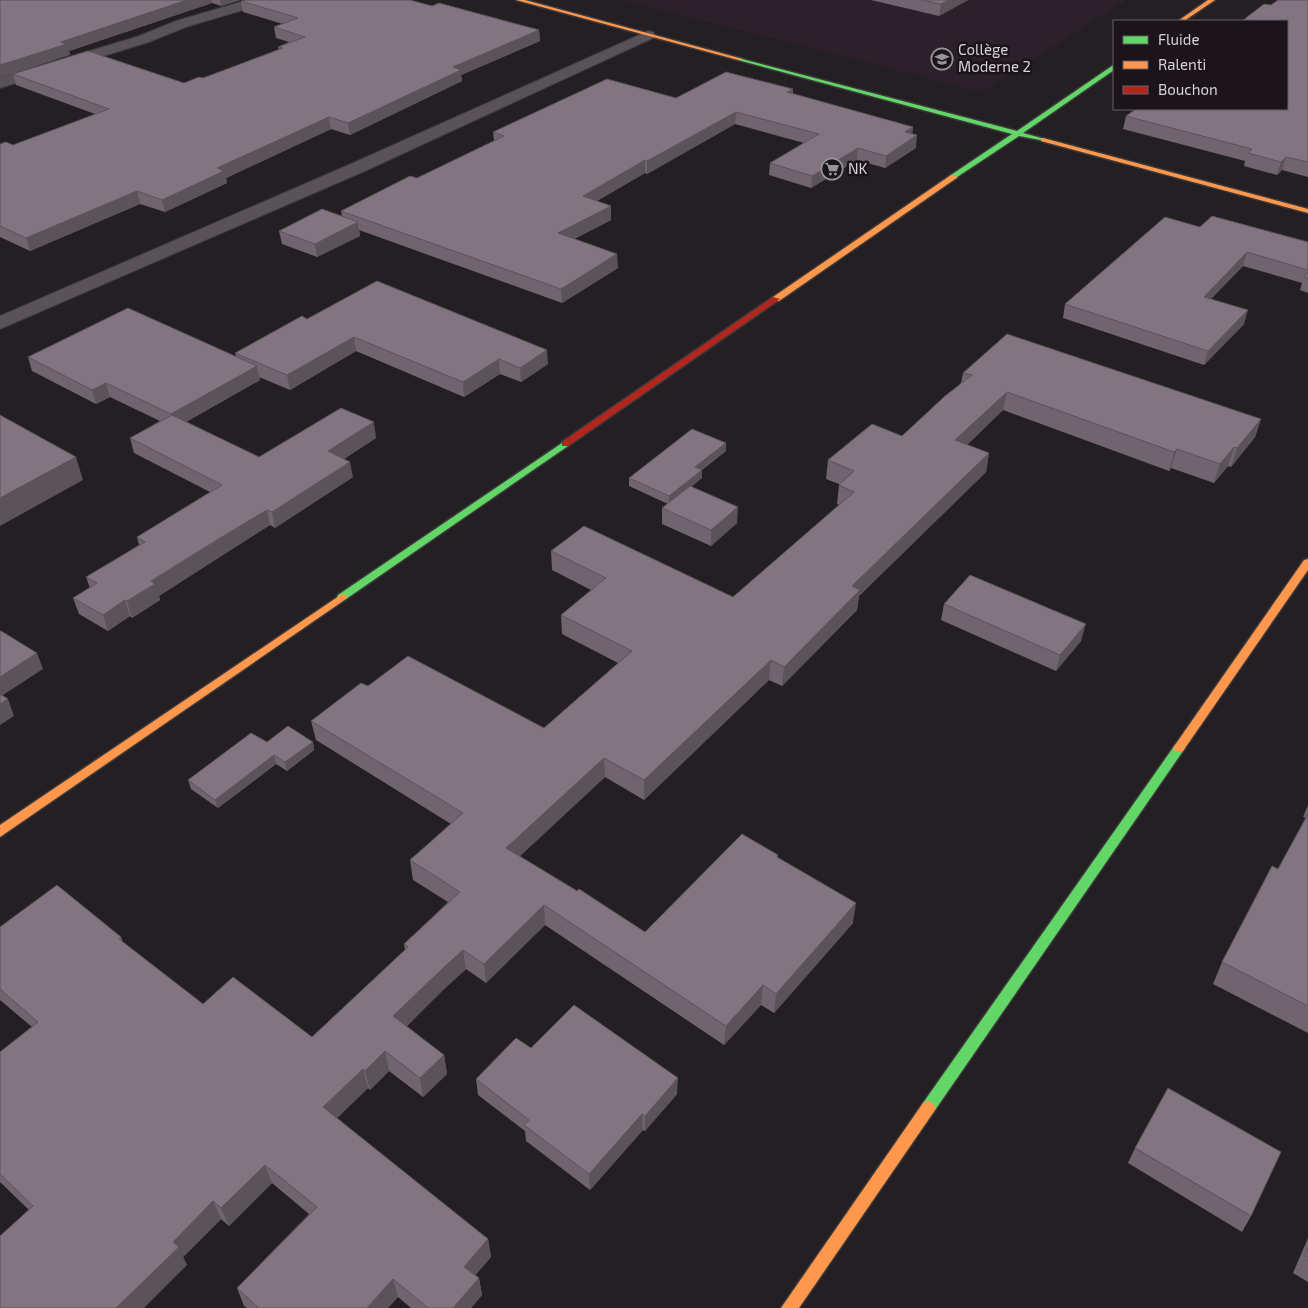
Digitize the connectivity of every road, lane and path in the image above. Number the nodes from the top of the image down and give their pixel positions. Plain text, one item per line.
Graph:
1 (262, 0) edge
2 (519, 0) edge
3 (1212, 0) edge
4 (1182, 20) edge
5 (648, 35) junction
6 (1113, 67) edge
7 (0, 83) edge
8 (1017, 133) junction
9 (1308, 211) edge
10 (0, 323) edge
11 (1308, 562) edge
12 (0, 832) edge
13 (789, 1308) edge

1 - 7 street
2 - 5 street
3 - 4 street
5 - 8 street
5 - 10 street
6 - 8 street
8 - 9 street
8 - 12 street
11 - 13 street

